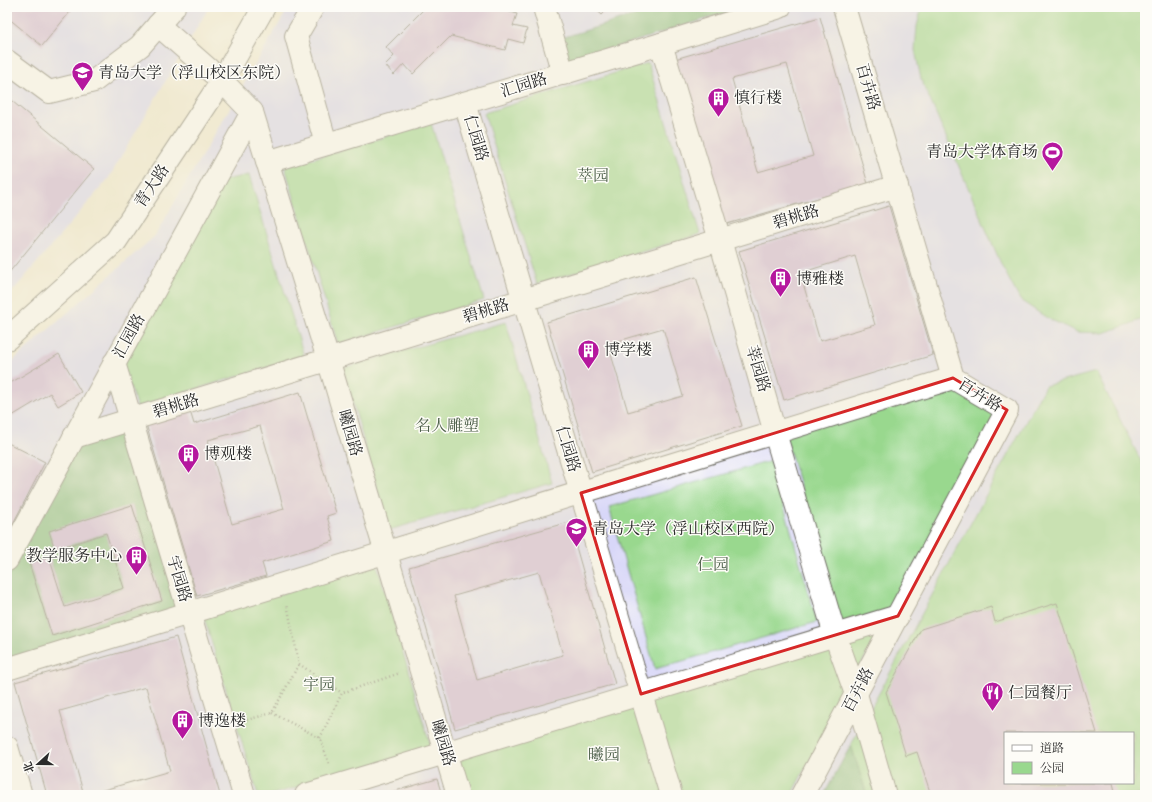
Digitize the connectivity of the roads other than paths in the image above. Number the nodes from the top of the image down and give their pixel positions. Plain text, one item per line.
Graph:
1 (174, 7) edge
2 (264, 7) edge
3 (313, 7) edge
4 (544, 7) edge
5 (780, 7) edge
6 (844, 7) edge
7 (158, 25) junction
8 (661, 44) junction
9 (7, 61) edge
10 (563, 74) junction
11 (222, 81) junction
12 (465, 103) junction
13 (252, 112) junction
14 (326, 144) junction
15 (267, 162) junction
16 (897, 186) junction
17 (720, 240) junction
18 (524, 300) junction
19 (7, 339) edge
20 (328, 359) junction
21 (114, 363) junction
22 (953, 378) junction
23 (132, 419) junction
24 (776, 433) junction
25 (74, 437) junction
26 (581, 493) junction
27 (385, 553) junction
28 (7, 560) edge
29 (190, 613) junction
30 (898, 616) junction
31 (836, 634) junction
32 (7, 669) edge
33 (641, 694) junction
34 (856, 694) junction
35 (7, 747) edge
36 (446, 753) junction
37 (21, 795) edge
38 (244, 795) edge
39 (306, 795) edge
40 (458, 795) edge
41 (671, 795) edge
42 (802, 795) edge
43 (885, 795) edge

1 - 7 street
2 - 11 street, 青大路
3 - 14 street
4 - 10 street
5 - 8 street, 汇园路
6 - 16 street, 百卉路
7 - 9 street
7 - 11 street, 曦园路
8 - 10 street, 汇园路
8 - 17 street
10 - 12 street, 汇园路
11 - 13 street, 曦园路
11 - 19 street, 青大路
12 - 14 street, 汇园路
12 - 18 street, 仁园路
13 - 15 street, 曦园路
13 - 21 street, 汇园路
14 - 15 street, 汇园路
15 - 20 street, 曦园路
16 - 17 street, 碧桃路
16 - 22 street, 百卉路
17 - 18 street, 碧桃路
17 - 24 street
18 - 20 street, 碧桃路
18 - 26 street, 仁园路
20 - 23 street, 碧桃路
20 - 27 street, 曦园路
21 - 23 street, 宇园路
21 - 25 street, 汇园路
22 - 24 street
22 - 30 street, 百卉路
23 - 25 street, 碧桃路
23 - 29 street, 宇园路
24 - 26 street
24 - 31 street
25 - 28 street, 汇园路
26 - 27 street
26 - 33 street, 仁园路
27 - 29 street
27 - 36 street, 曦园路
29 - 32 street
29 - 38 street, 宇园路
30 - 31 street
30 - 34 street, 百卉路
31 - 33 street
31 - 34 street
33 - 36 street
33 - 41 street, 仁园路
34 - 42 street, 百卉路
34 - 43 street
35 - 37 street
36 - 39 street
36 - 40 street, 曦园路

